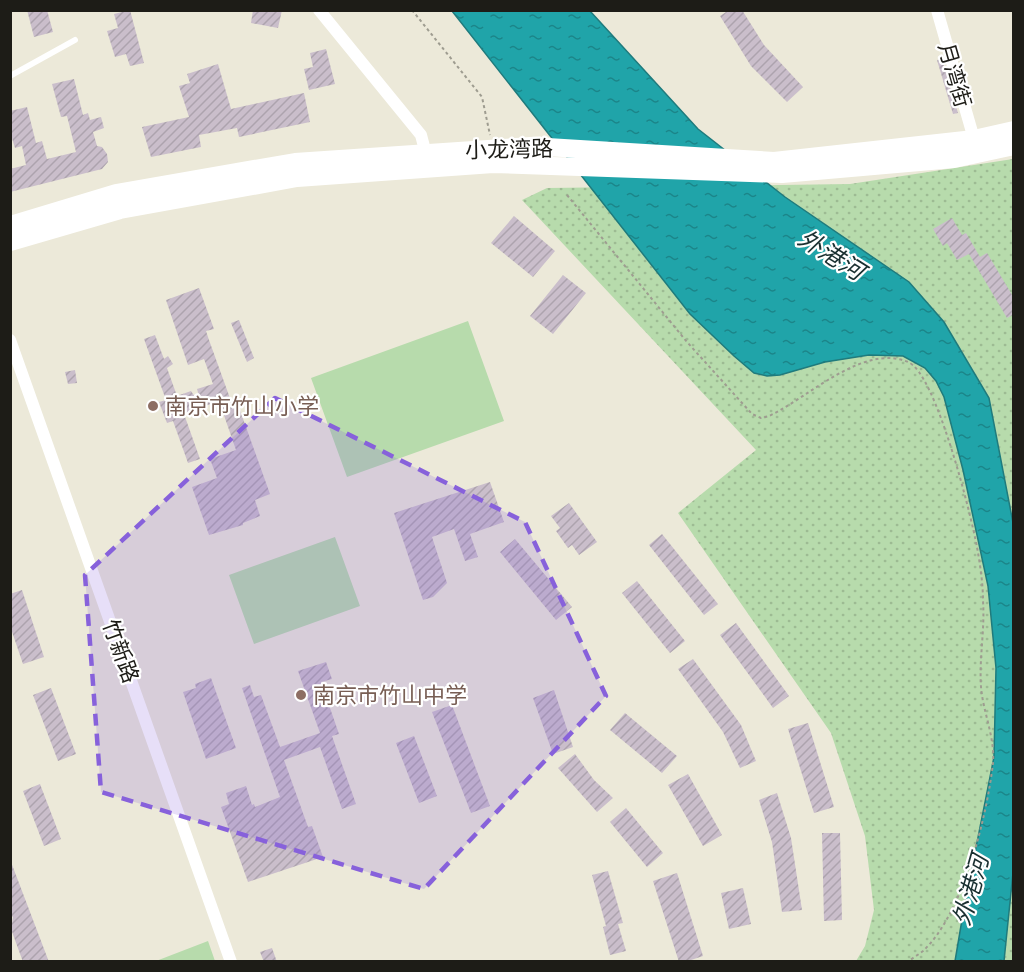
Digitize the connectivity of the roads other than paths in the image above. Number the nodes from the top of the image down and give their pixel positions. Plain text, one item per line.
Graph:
1 (319, 10) edge
2 (937, 10) edge
3 (75, 40) dead end
4 (10, 76) edge
5 (1014, 130) edge
6 (974, 139) junction
7 (1014, 146) edge
8 (427, 161) junction
9 (778, 167) junction
10 (10, 225) edge
11 (10, 243) edge
12 (10, 340) edge
13 (231, 962) edge

1 - 8 street
2 - 6 street, 月湾街
3 - 4 lane
5 - 6 main road, 小龙湾路
6 - 9 main road, 小龙湾路
7 - 9 main road, 小龙湾路
8 - 9 main road, 小龙湾路
8 - 10 main road, 小龙湾路
8 - 11 main road, 小龙湾路
12 - 13 street, 竹新路

